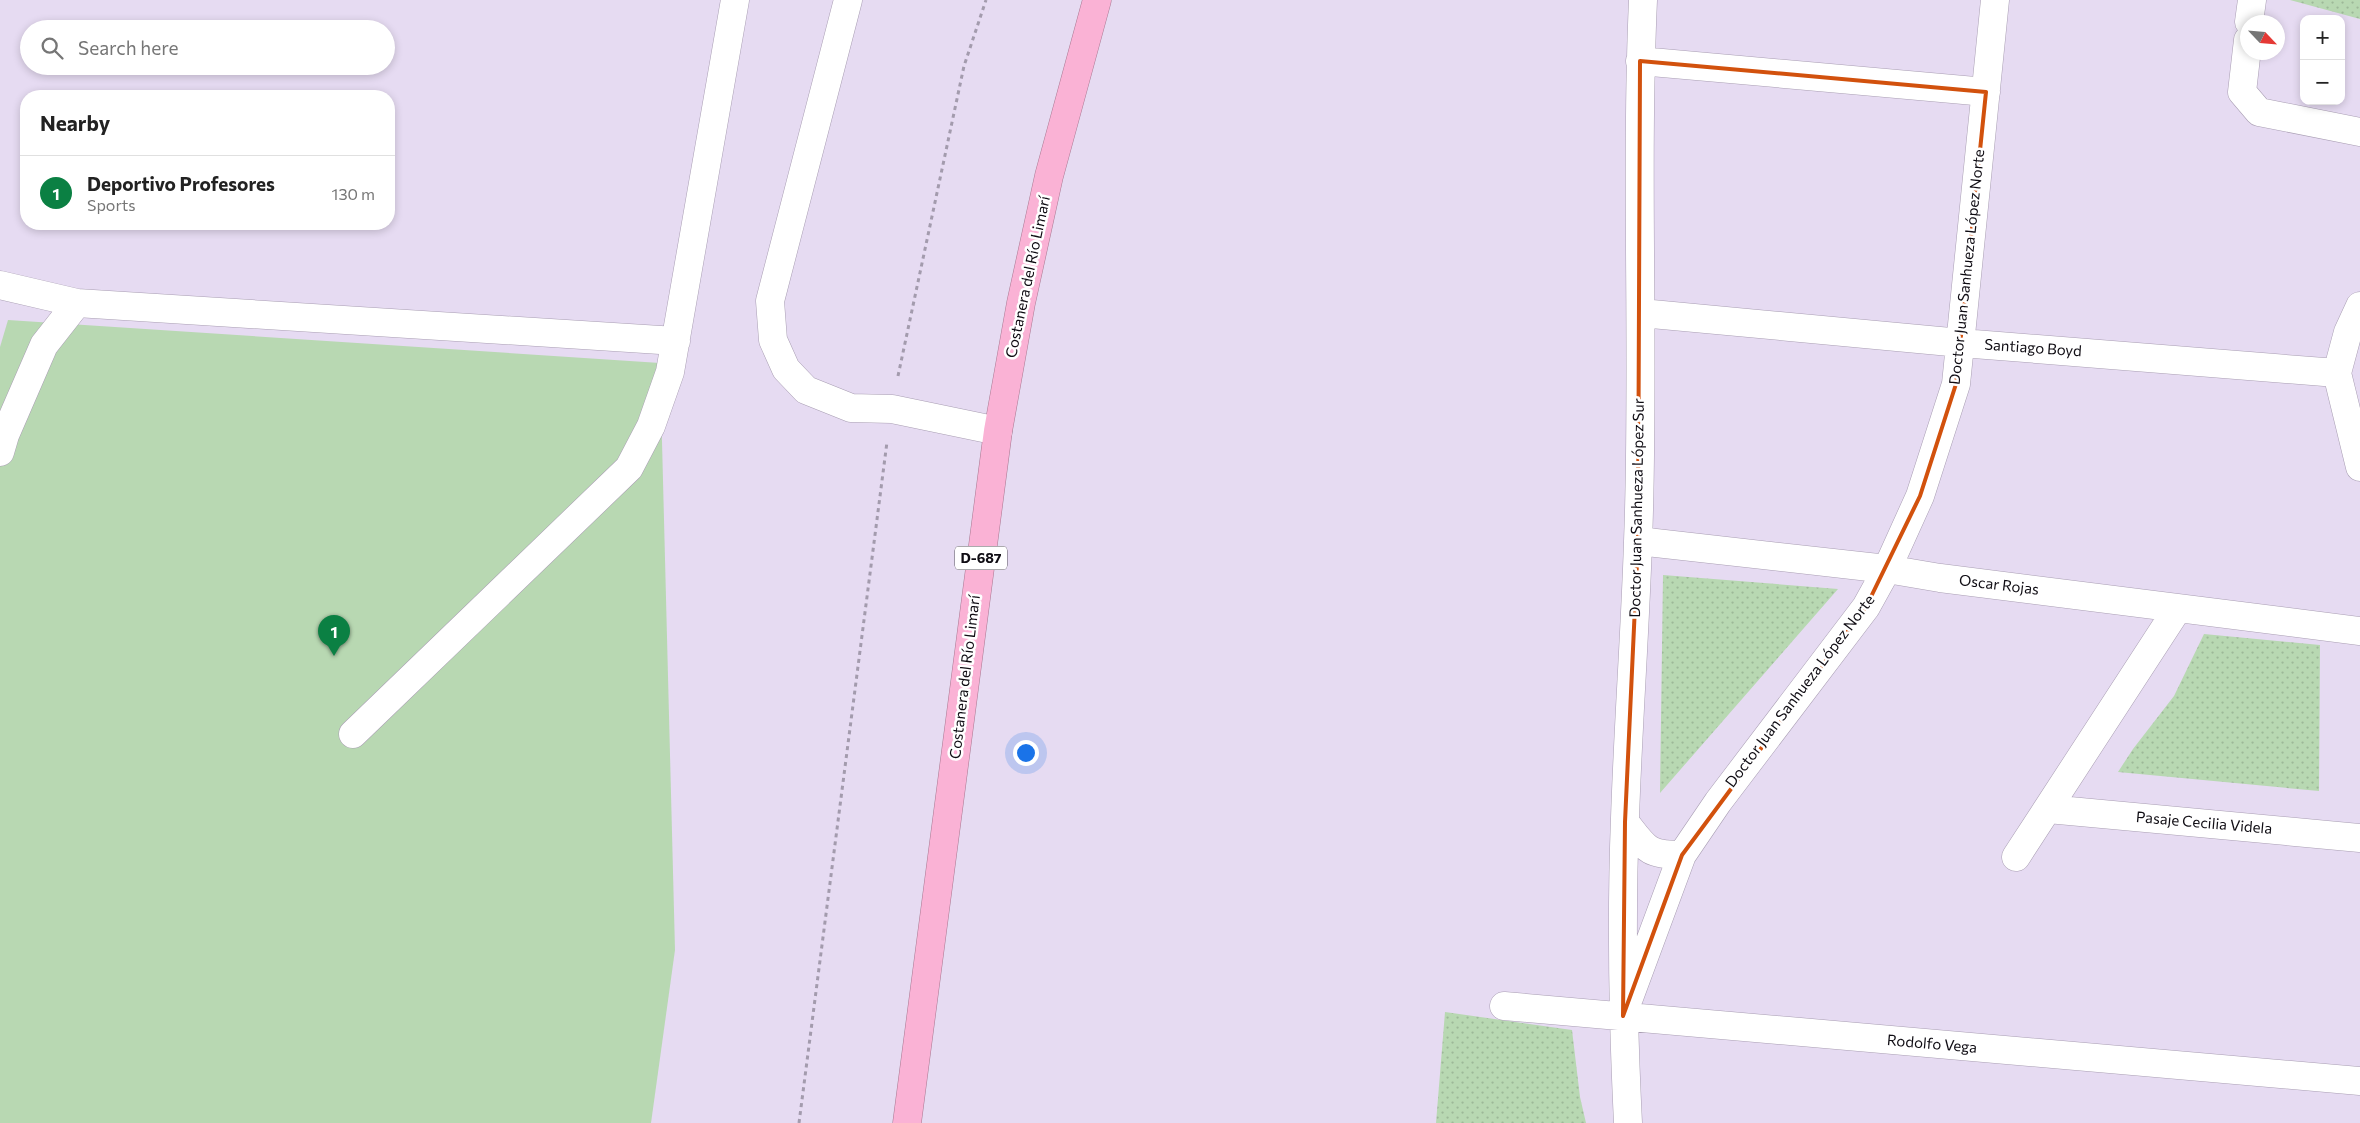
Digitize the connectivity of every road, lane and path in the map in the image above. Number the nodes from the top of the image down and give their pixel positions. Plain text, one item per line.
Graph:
1 (735, 0) edge
2 (848, 0) edge
3 (986, 0) edge
4 (1097, 0) edge
5 (1643, 0) edge
6 (1994, 0) edge
7 (2252, 0) edge
8 (2250, 15) edge
9 (2246, 60) edge
10 (1640, 61) junction
11 (1986, 92) junction
12 (2360, 132) edge
13 (0, 285) edge
14 (77, 303) junction
15 (2360, 306) edge
16 (1641, 313) junction
17 (676, 340) junction
18 (1961, 343) junction
19 (2337, 373) junction
20 (892, 409) junction
21 (998, 431) junction
22 (0, 452) edge
23 (2360, 467) edge
24 (1638, 541) junction
25 (1887, 569) junction
26 (2178, 608) junction
27 (2360, 631) edge
28 (353, 734) dead end
29 (2048, 809) junction
30 (1625, 822) junction
31 (2360, 838) edge
32 (1682, 855) junction
33 (2016, 857) dead end
34 (1504, 1006) dead end
35 (1623, 1016) junction
36 (2360, 1081) edge
37 (799, 1123) edge
38 (907, 1123) edge
39 (1628, 1123) edge

1 - 17 street
2 - 20 street
3 - 20 path
4 - 21 highway, Costanera del Río Limarí / D-687
5 - 10 street, Doctor Juan Sanhueza López Sur
6 - 11 street, Doctor Juan Sanhueza López Norte
7 - 8 street
9 - 12 street
10 - 11 street
10 - 16 street, Doctor Juan Sanhueza López Sur
11 - 18 street, Doctor Juan Sanhueza López Norte
13 - 14 street
14 - 17 street
14 - 22 street
15 - 19 street
16 - 18 street, Santiago Boyd
16 - 24 street, Doctor Juan Sanhueza López Sur
17 - 28 street
18 - 19 street, Santiago Boyd
18 - 25 street, Doctor Juan Sanhueza López Norte
19 - 23 street
20 - 21 street
20 - 37 path
21 - 38 highway, Costanera del Río Limarí / D-687
24 - 25 street, Oscar Rojas
24 - 30 street, Doctor Juan Sanhueza López Sur
25 - 26 street, Oscar Rojas
25 - 32 street, Doctor Juan Sanhueza López Norte
26 - 27 street, Oscar Rojas
26 - 29 street
29 - 31 street, Pasaje Cecilia Videla
29 - 33 street
30 - 32 street
30 - 35 street, Doctor Juan Sanhueza López Sur
32 - 35 street, Doctor Juan Sanhueza López Norte
34 - 35 street, Rodolfo Vega
35 - 36 street, Rodolfo Vega
35 - 39 street, Doctor Juan Sanhueza López Sur

